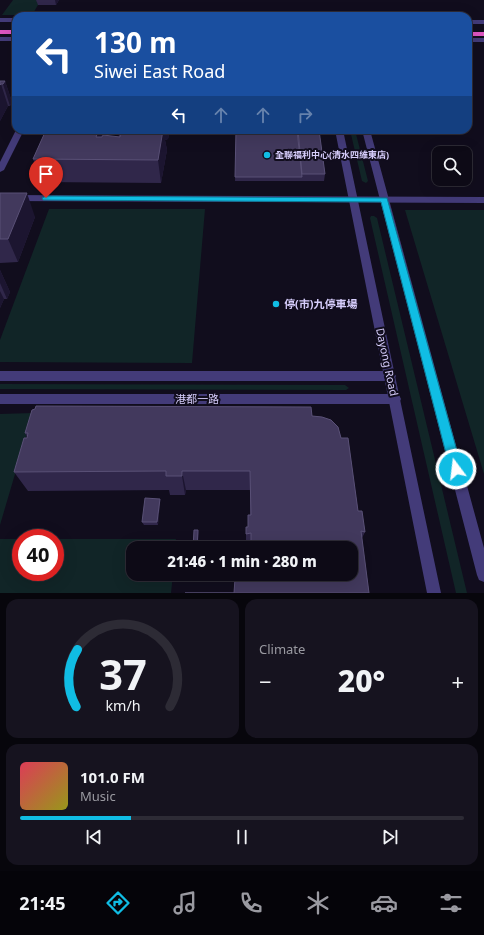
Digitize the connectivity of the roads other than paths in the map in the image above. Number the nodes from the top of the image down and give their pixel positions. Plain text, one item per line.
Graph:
1 (0, 20) edge
2 (12, 20) edge
3 (472, 22) edge
4 (484, 22) edge
5 (0, 26) edge
6 (12, 26) edge
7 (472, 28) edge
8 (484, 28) edge
9 (0, 32) edge
10 (12, 32) edge
11 (472, 34) edge
12 (484, 34) edge
13 (0, 39) edge
14 (12, 39) edge
15 (472, 40) edge
16 (484, 40) edge
17 (18, 134) edge
18 (340, 134) edge
19 (367, 134) edge
20 (0, 170) edge
21 (0, 198) edge
22 (354, 199) junction
23 (384, 199) junction
24 (484, 200) edge
25 (0, 376) edge
26 (390, 376) junction
27 (0, 399) edge
28 (394, 399) junction
29 (484, 575) edge
30 (434, 593) edge

1 - 2 street
3 - 4 street
5 - 6 highway
7 - 8 highway
9 - 10 highway
11 - 12 highway
13 - 14 street
15 - 16 street
17 - 20 street
18 - 22 street, Dayong Road
19 - 23 street
21 - 22 street
22 - 23 street
22 - 26 street, Dayong Road
23 - 24 street
23 - 29 street
25 - 26 street, 港都一路
26 - 28 street, Dayong Road
27 - 28 street, 港都一路
28 - 30 street, Dayong Road

